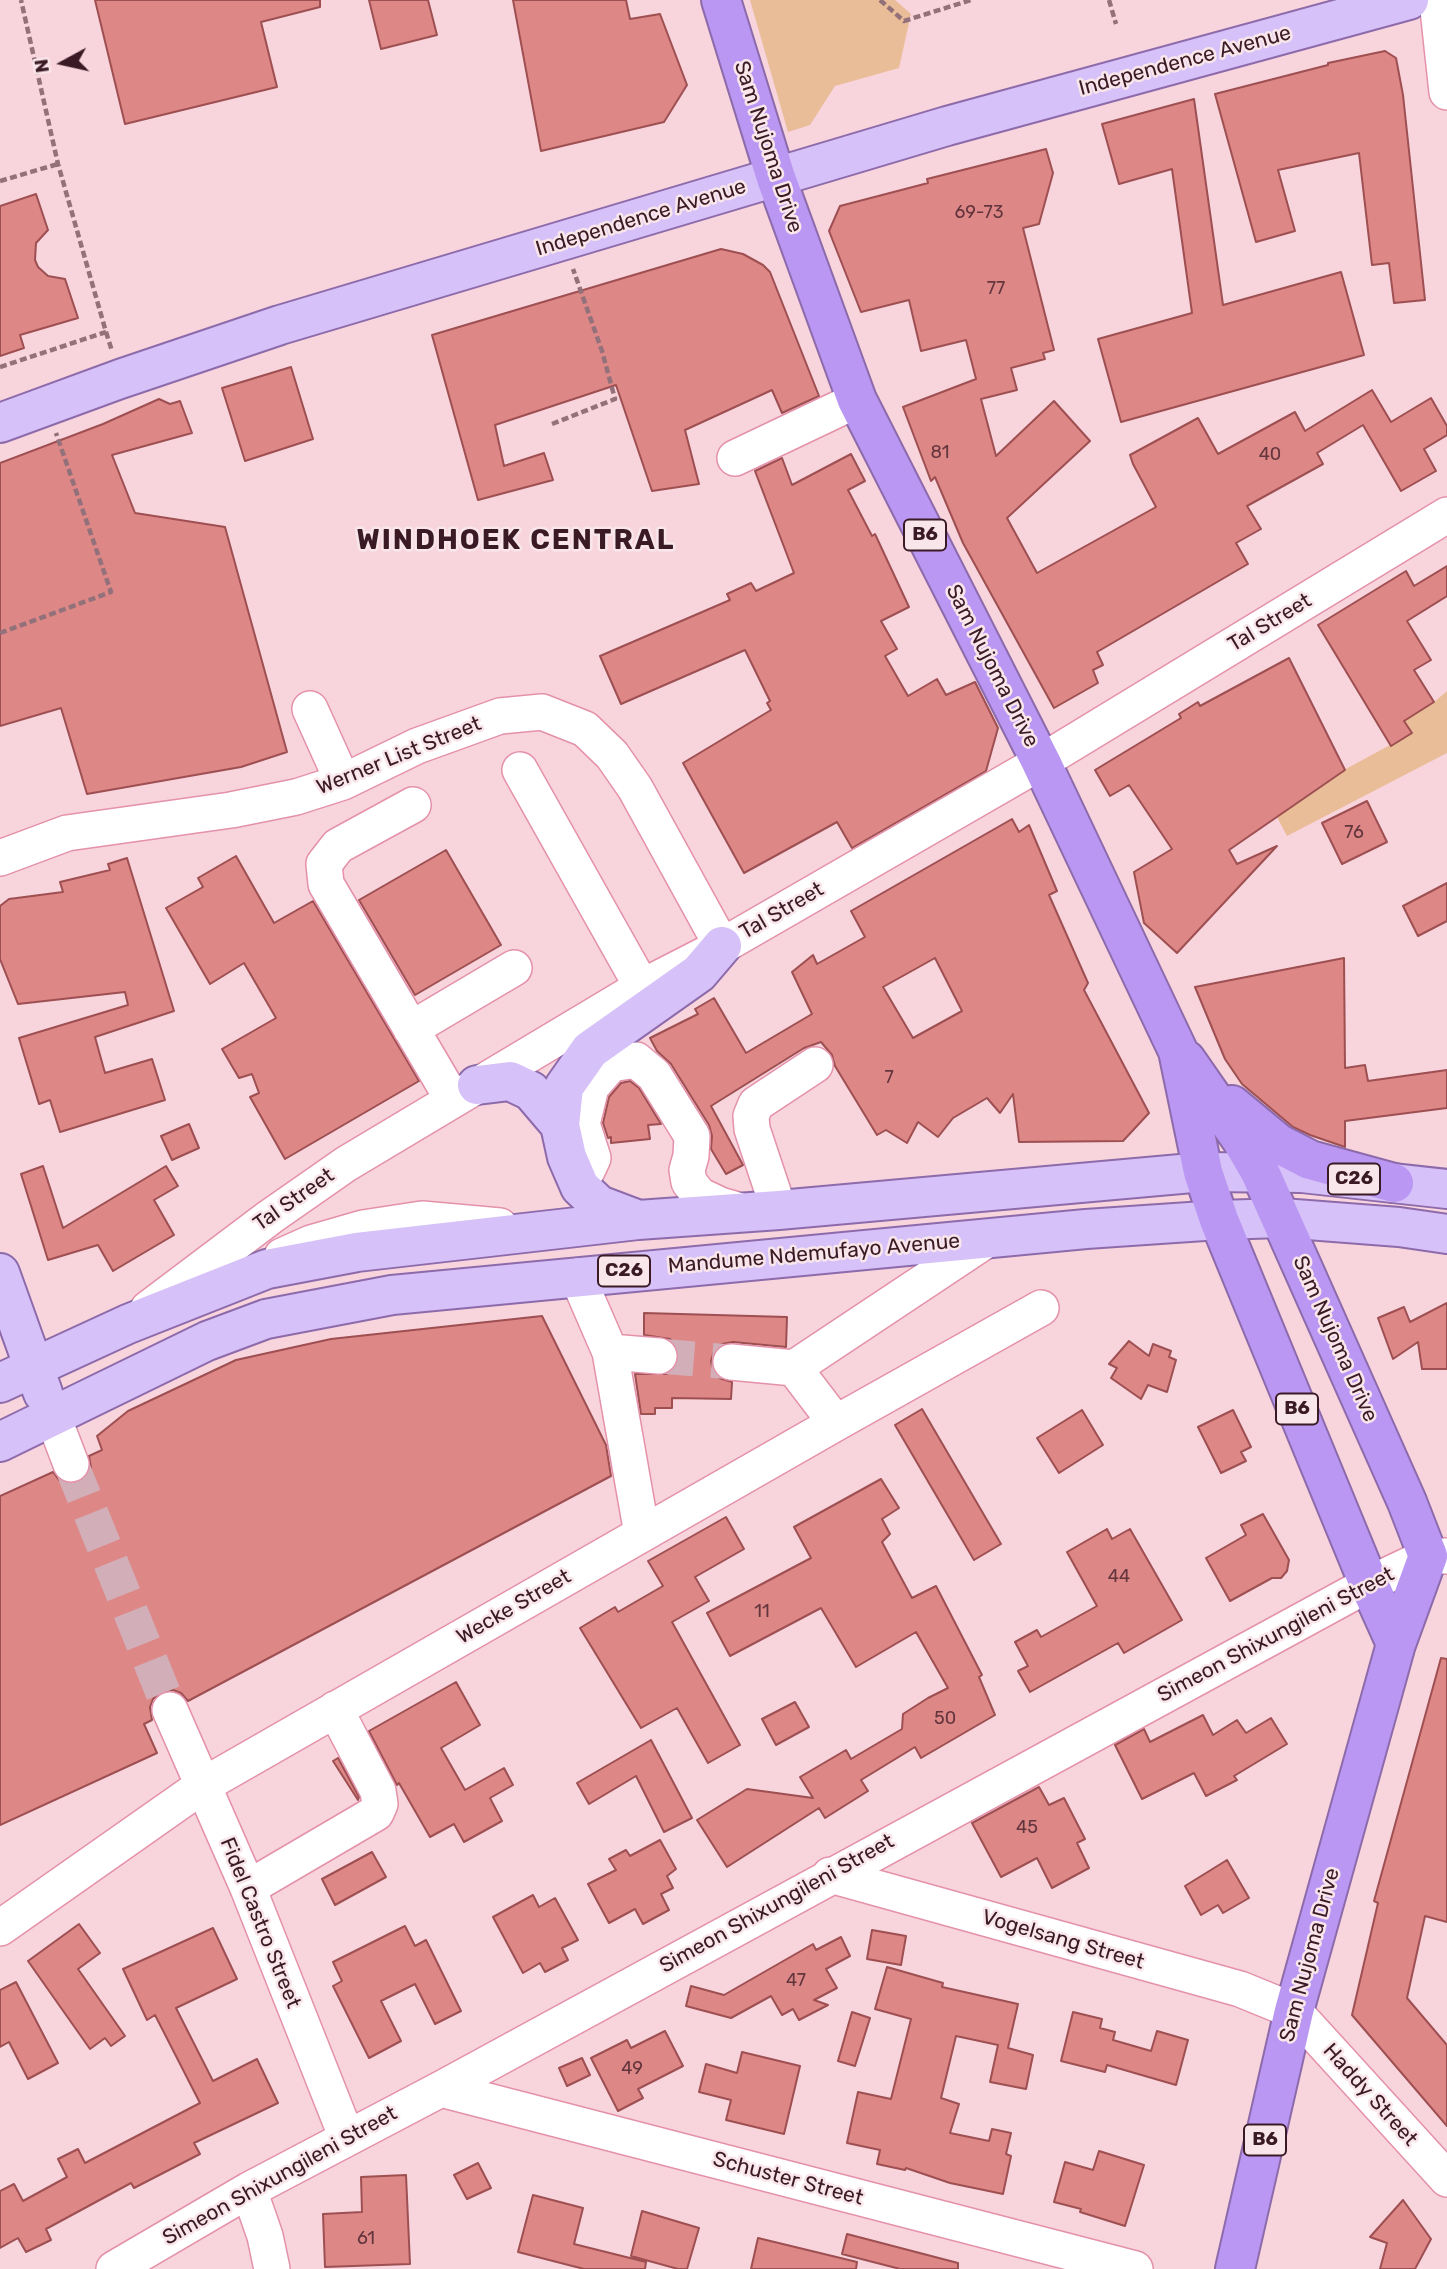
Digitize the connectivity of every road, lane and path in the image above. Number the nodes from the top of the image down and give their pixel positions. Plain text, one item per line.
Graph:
1 (21, 0) edge
2 (721, 0) edge
3 (880, 0) edge
4 (971, 0) edge
5 (1109, 0) edge
6 (1409, 0) edge
7 (1437, 0) edge
8 (1116, 24) dead end
9 (1447, 92) edge
10 (58, 163) junction
11 (776, 178) junction
12 (0, 181) edge
13 (563, 242) junction
14 (0, 367) edge
15 (857, 400) junction
16 (47, 406) junction
17 (0, 424) edge
18 (552, 424) dead end
19 (735, 458) dead end
20 (1447, 515) edge
21 (0, 633) edge
22 (310, 709) dead end
23 (1041, 762) junction
24 (520, 770) dead end
25 (343, 782) junction
26 (413, 805) dead end
27 (0, 858) edge
28 (722, 946) junction
29 (514, 968) dead end
30 (642, 987) junction
31 (411, 1029) junction
32 (1187, 1062) junction
33 (815, 1065) dead end
34 (465, 1092) junction
35 (560, 1125) junction
36 (572, 1171) junction
37 (1203, 1172) junction
38 (1260, 1172) junction
39 (1394, 1183) junction
40 (1447, 1189) edge
41 (779, 1210) junction
42 (741, 1212) junction
43 (1282, 1218) junction
44 (638, 1220) junction
45 (1219, 1220) junction
46 (1447, 1234) edge
47 (988, 1239) junction
48 (0, 1273) edge
49 (577, 1276) junction
50 (1041, 1308) dead end
51 (128, 1324) junction
52 (610, 1352) junction
53 (659, 1356) tunnel mouth
54 (731, 1362) tunnel mouth
55 (794, 1368) junction
56 (17, 1375) edge
57 (53, 1417) junction
58 (836, 1423) junction
59 (0, 1442) edge
60 (71, 1464) tunnel mouth
61 (642, 1534) junction
62 (1437, 1556) edge
63 (1369, 1584) junction
64 (1396, 1644) junction
65 (170, 1710) tunnel mouth
66 (335, 1710) junction
67 (202, 1786) junction
68 (830, 1875) junction
69 (248, 1888) junction
70 (0, 1928) edge
71 (1294, 2011) junction
72 (441, 2089) junction
73 (347, 2138) junction
74 (1447, 2179) edge
75 (249, 2190) junction
76 (114, 2269) edge
77 (272, 2269) edge
78 (1135, 2269) edge
79 (1235, 2269) edge

1 - 10 path
2 - 11 highway, Sam Nujoma Drive / B6
3 - 4 path
5 - 8 path
6 - 11 main road, Independence Avenue
7 - 9 street
10 - 12 path
10 - 14 path
11 - 13 main road, Independence Avenue
11 - 15 highway, Sam Nujoma Drive / B6
13 - 16 main road, Independence Avenue
13 - 18 path
15 - 19 street
15 - 23 highway, Sam Nujoma Drive / B6
16 - 17 main road, Independence Avenue
16 - 21 path
20 - 23 street, Tal Street
22 - 25 street
23 - 28 street, Tal Street
23 - 32 highway, Sam Nujoma Drive / B6
24 - 30 street
25 - 27 street, Werner List Street
25 - 28 street, Werner List Street
26 - 31 street
28 - 30 street, Tal Street
28 - 35 main road
29 - 31 street
30 - 34 street, Tal Street
31 - 34 street
32 - 37 highway, Sam Nujoma Drive / B6
32 - 38 highway, Sam Nujoma Drive / B6
32 - 39 highway
33 - 41 street
34 - 35 main road
34 - 51 street, Tal Street
35 - 36 main road
36 - 42 street
36 - 44 main road
37 - 38 main road, C26
37 - 41 main road, C26
37 - 45 highway, Sam Nujoma Drive / B6
38 - 39 main road, C26
38 - 43 highway, Sam Nujoma Drive / B6
39 - 40 main road, C26
41 - 42 main road, C26
42 - 44 main road, C26
43 - 45 main road, Mandume Ndemufayo Avenue / C26
43 - 46 main road, Mandume Ndemufayo Avenue / C26
43 - 62 highway, Sam Nujoma Drive / B6
44 - 51 main road, C26
45 - 47 main road, Mandume Ndemufayo Avenue / C26
45 - 63 highway, Sam Nujoma Drive / B6
47 - 49 main road, Mandume Ndemufayo Avenue / C26
47 - 55 street
48 - 56 main road
49 - 52 street
49 - 57 main road, Mandume Ndemufayo Avenue / C26
50 - 58 street, Wecke Street
51 - 56 main road, C26
52 - 53 street
52 - 61 street
54 - 55 street
55 - 58 street
56 - 57 main road
57 - 59 main road, Mandume Ndemufayo Avenue / C26
57 - 60 street
58 - 61 street, Wecke Street
61 - 66 street, Wecke Street
62 - 63 street, Simeon Shixungileni Street
62 - 64 highway, Sam Nujoma Drive / B6
63 - 64 highway, Sam Nujoma Drive / B6
63 - 68 street, Simeon Shixungileni Street
64 - 71 highway, Sam Nujoma Drive / B6
65 - 67 street, Fidel Castro Street
66 - 67 street, Wecke Street
66 - 69 street
67 - 69 street, Fidel Castro Street
67 - 70 street, Wecke Street
68 - 71 street, Vogelsang Street
68 - 72 street, Simeon Shixungileni Street
69 - 73 street, Fidel Castro Street
71 - 74 street, Haddy Street
71 - 79 highway, Sam Nujoma Drive / B6
72 - 73 street, Simeon Shixungileni Street
72 - 78 street, Schuster Street
73 - 75 street, Simeon Shixungileni Street
75 - 76 street, Simeon Shixungileni Street
75 - 77 street

